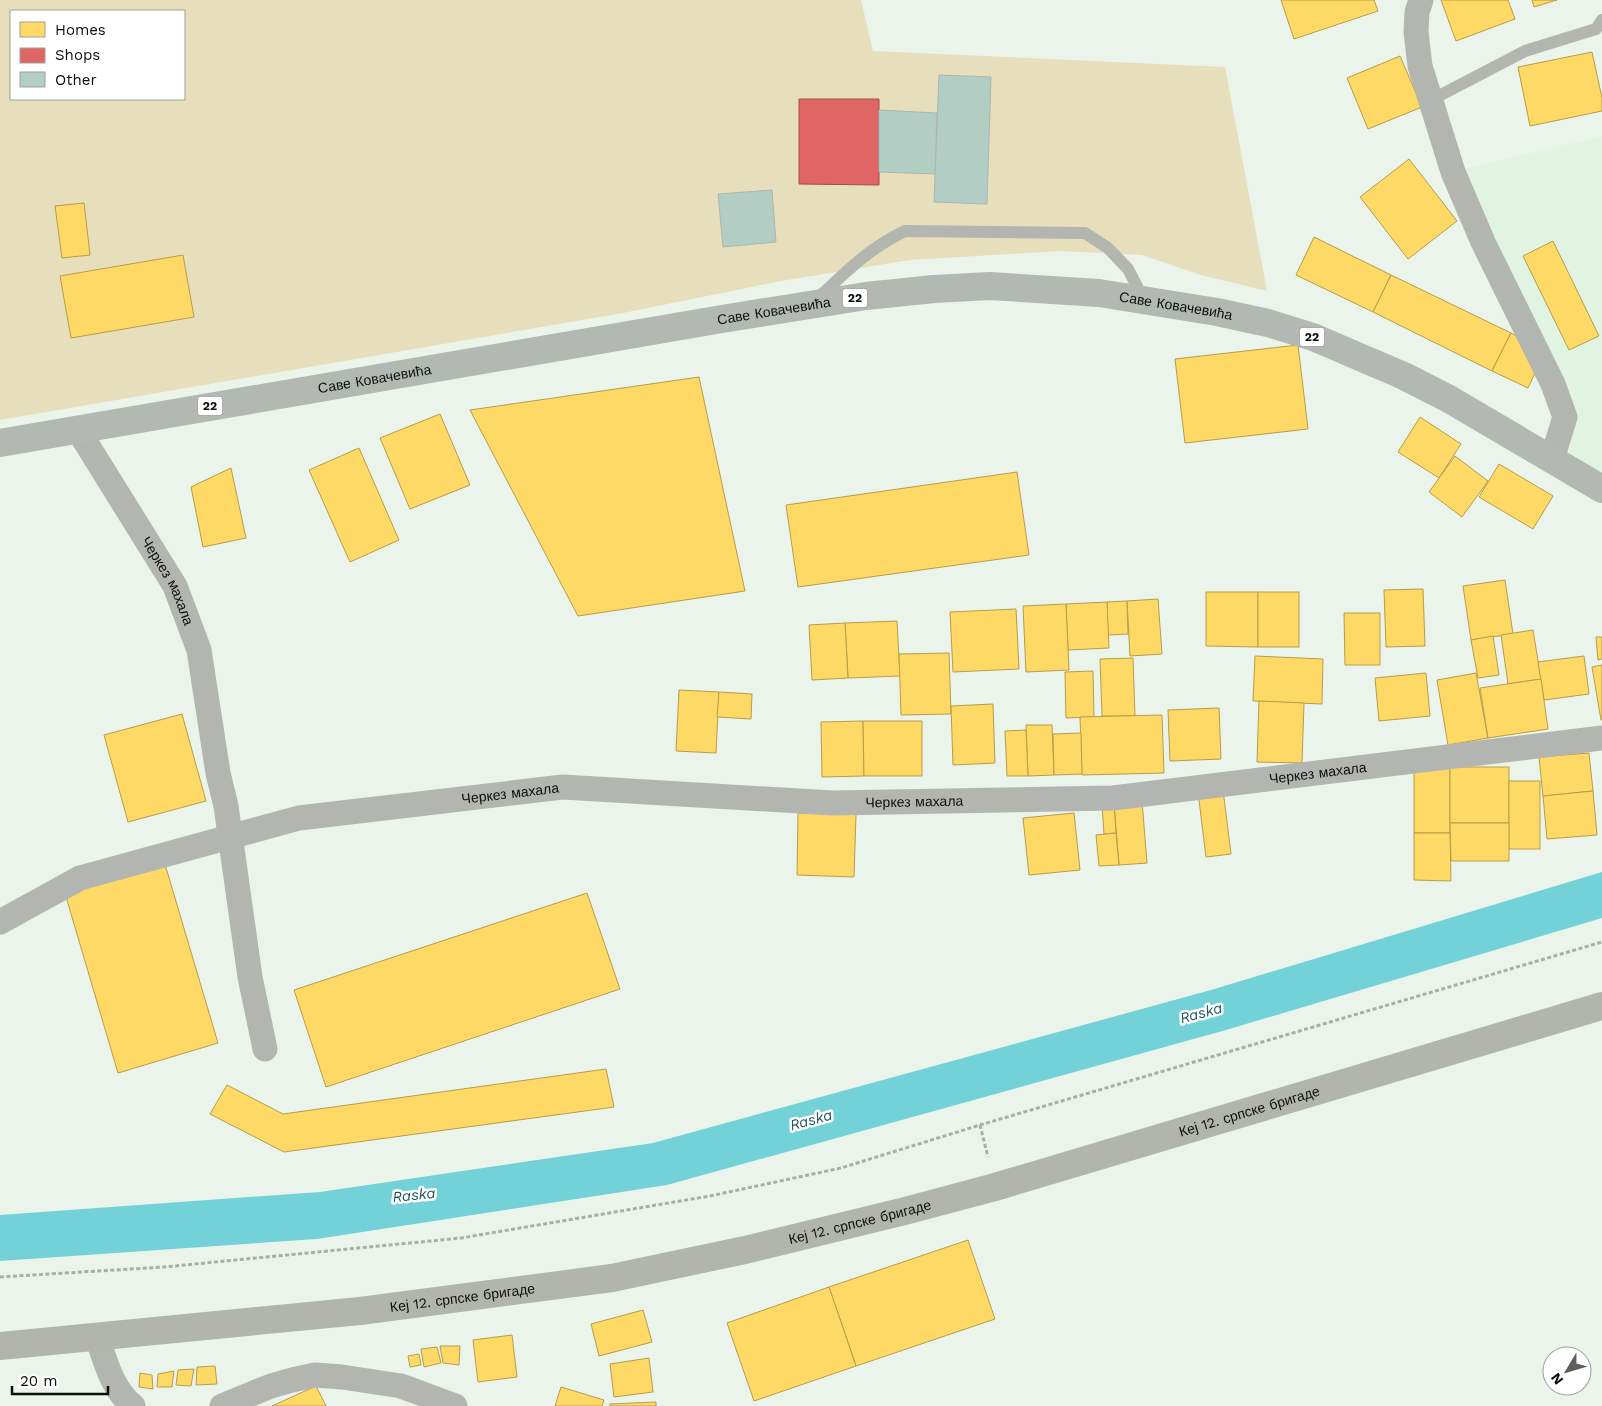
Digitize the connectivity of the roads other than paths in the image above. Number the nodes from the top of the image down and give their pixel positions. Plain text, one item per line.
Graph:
1 (1421, 0) edge
2 (1602, 20) edge
3 (1431, 100) junction
4 (1144, 300) junction
5 (810, 305) junction
6 (78, 430) junction
7 (0, 443) edge
8 (1552, 459) junction
9 (1602, 489) edge
10 (1602, 738) edge
11 (229, 837) junction
12 (0, 922) edge
13 (1602, 1006) edge
14 (264, 1049) dead end
15 (97, 1336) junction
16 (0, 1346) edge
17 (133, 1406) edge
18 (222, 1406) edge
19 (455, 1406) edge

1 - 3 street
2 - 3 lane
3 - 8 street
4 - 5 main road, Саве Ковачевића / 22
4 - 5 lane
4 - 8 main road, Саве Ковачевића / 22
5 - 6 main road, Саве Ковачевића / 22
6 - 7 main road, Саве Ковачевића / 22
6 - 11 street, Черкез махала
8 - 9 main road, Саве Ковачевића / 22
10 - 11 street, Черкез махала
11 - 12 street, Черкез махала
11 - 14 street, Черкез махала
13 - 15 street, Кеј 12. српске бригаде
15 - 16 street, Кеј 12. српске бригаде
15 - 17 street
18 - 19 street

